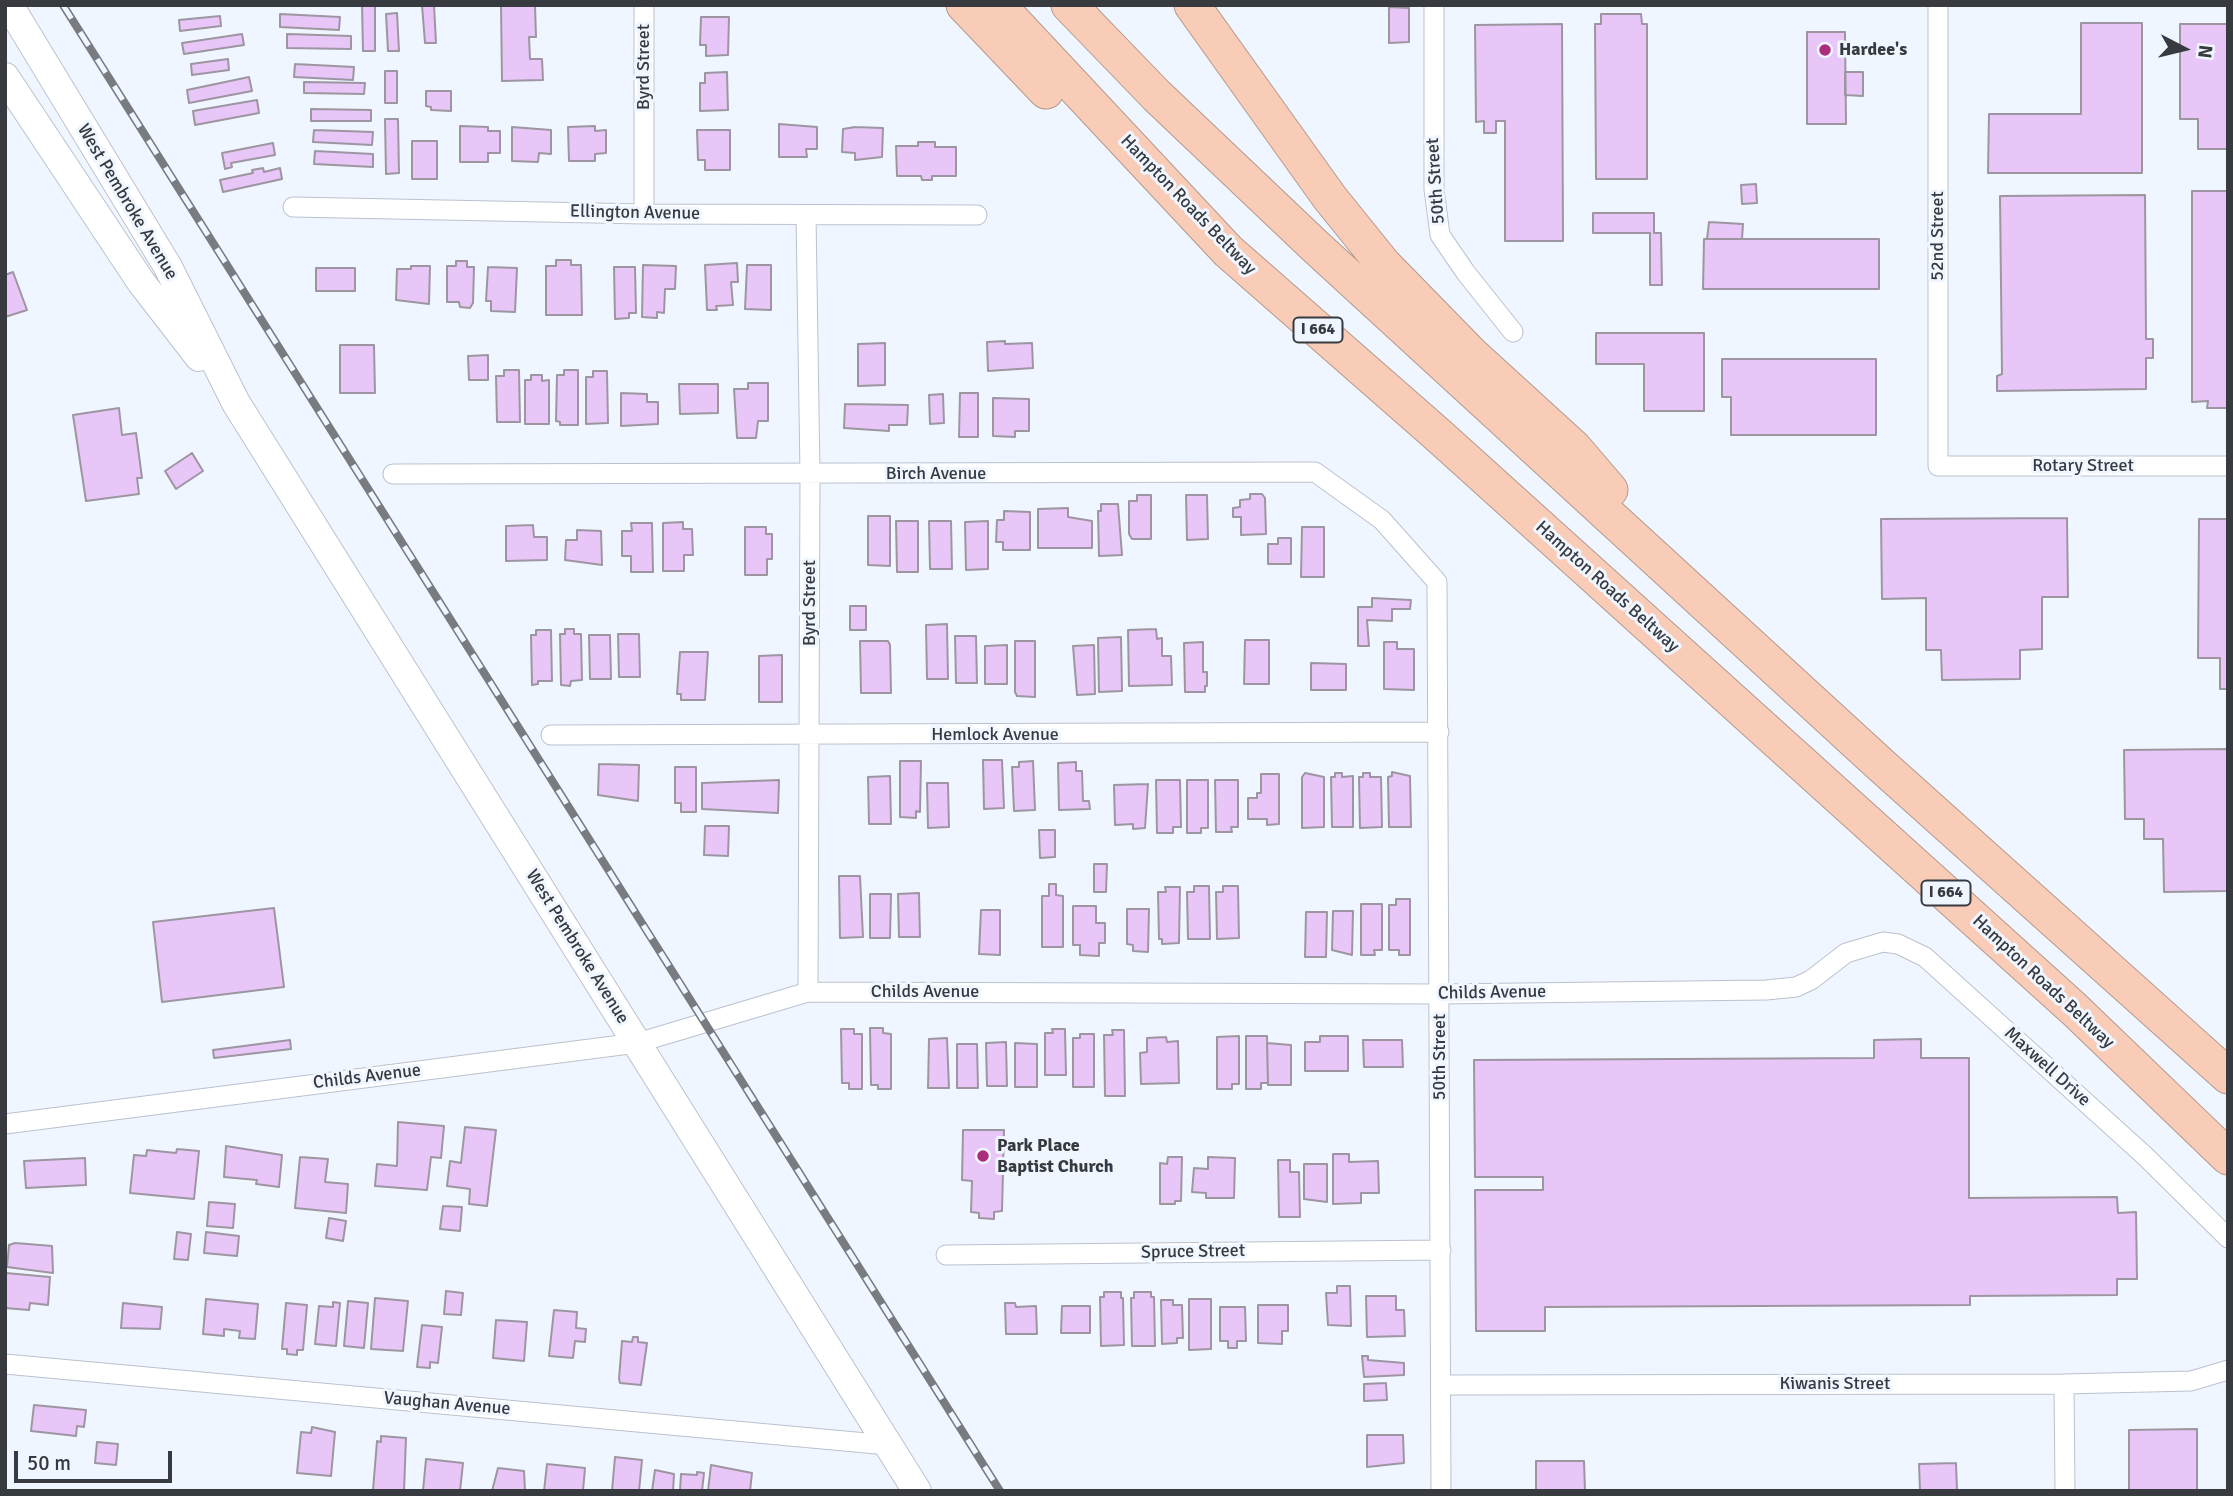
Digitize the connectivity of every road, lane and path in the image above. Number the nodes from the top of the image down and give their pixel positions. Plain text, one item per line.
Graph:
1 (9, 5) edge
2 (644, 5) edge
3 (964, 5) edge
4 (998, 5) edge
5 (1069, 5) edge
6 (1192, 5) edge
7 (1434, 5) edge
8 (1938, 5) edge
9 (5, 77) edge
10 (293, 207) dead end
11 (644, 214) junction
12 (806, 215) junction
13 (977, 215) dead end
14 (1228, 251) junction
15 (1513, 332) dead end
16 (236, 403) junction
17 (1938, 466) joint
18 (2228, 466) edge
19 (393, 474) dead end
20 (810, 475) junction
21 (1437, 582) joint
22 (1705, 603) junction
23 (1439, 732) junction
24 (551, 735) dead end
25 (810, 736) junction
26 (1846, 953) joint
27 (808, 992) junction
28 (1440, 994) junction
29 (637, 1043) junction
30 (2228, 1076) edge
31 (5, 1124) edge
32 (2228, 1157) edge
33 (2228, 1238) edge
34 (1441, 1250) junction
35 (946, 1255) dead end
36 (5, 1364) edge
37 (2228, 1370) edge
38 (2064, 1384) junction
39 (1441, 1385) junction
40 (888, 1445) junction
41 (917, 1491) edge
42 (1441, 1491) edge
43 (2065, 1491) edge

1 - 16 main road, West Pembroke Avenue
2 - 11 street, Byrd Street
3 - 14 highway
4 - 14 highway, Hampton Roads Beltway / I 664
5 - 22 highway
6 - 22 highway
7 - 15 street, 50th Street
8 - 17 street, 52nd Street
9 - 16 main road, West Pembroke Avenue
10 - 11 street, Ellington Avenue
11 - 12 street, Ellington Avenue
12 - 13 street, Ellington Avenue
12 - 20 street, Byrd Street
14 - 32 highway, Hampton Roads Beltway / I 664
16 - 29 main road, West Pembroke Avenue
17 - 18 street, Rotary Street
19 - 20 street, Birch Avenue
20 - 21 street, Birch Avenue
20 - 25 street, Byrd Street
21 - 23 street, 50th Street
22 - 30 highway
23 - 25 street, Hemlock Avenue
23 - 28 street, 50th Street
24 - 25 street, Hemlock Avenue
25 - 27 street, Byrd Street
26 - 28 street, Childs Avenue
26 - 33 street, Maxwell Drive
27 - 28 street, Childs Avenue
27 - 29 street, Childs Avenue
28 - 34 street, 50th Street
29 - 31 street, Childs Avenue
29 - 40 main road, West Pembroke Avenue
34 - 35 street, Spruce Street
34 - 39 street, 50th Street
36 - 40 street, Vaughan Avenue
37 - 38 street, Kiwanis Street
38 - 39 street, Kiwanis Street
38 - 43 street
39 - 42 street, 50th Street
40 - 41 main road, West Pembroke Avenue

